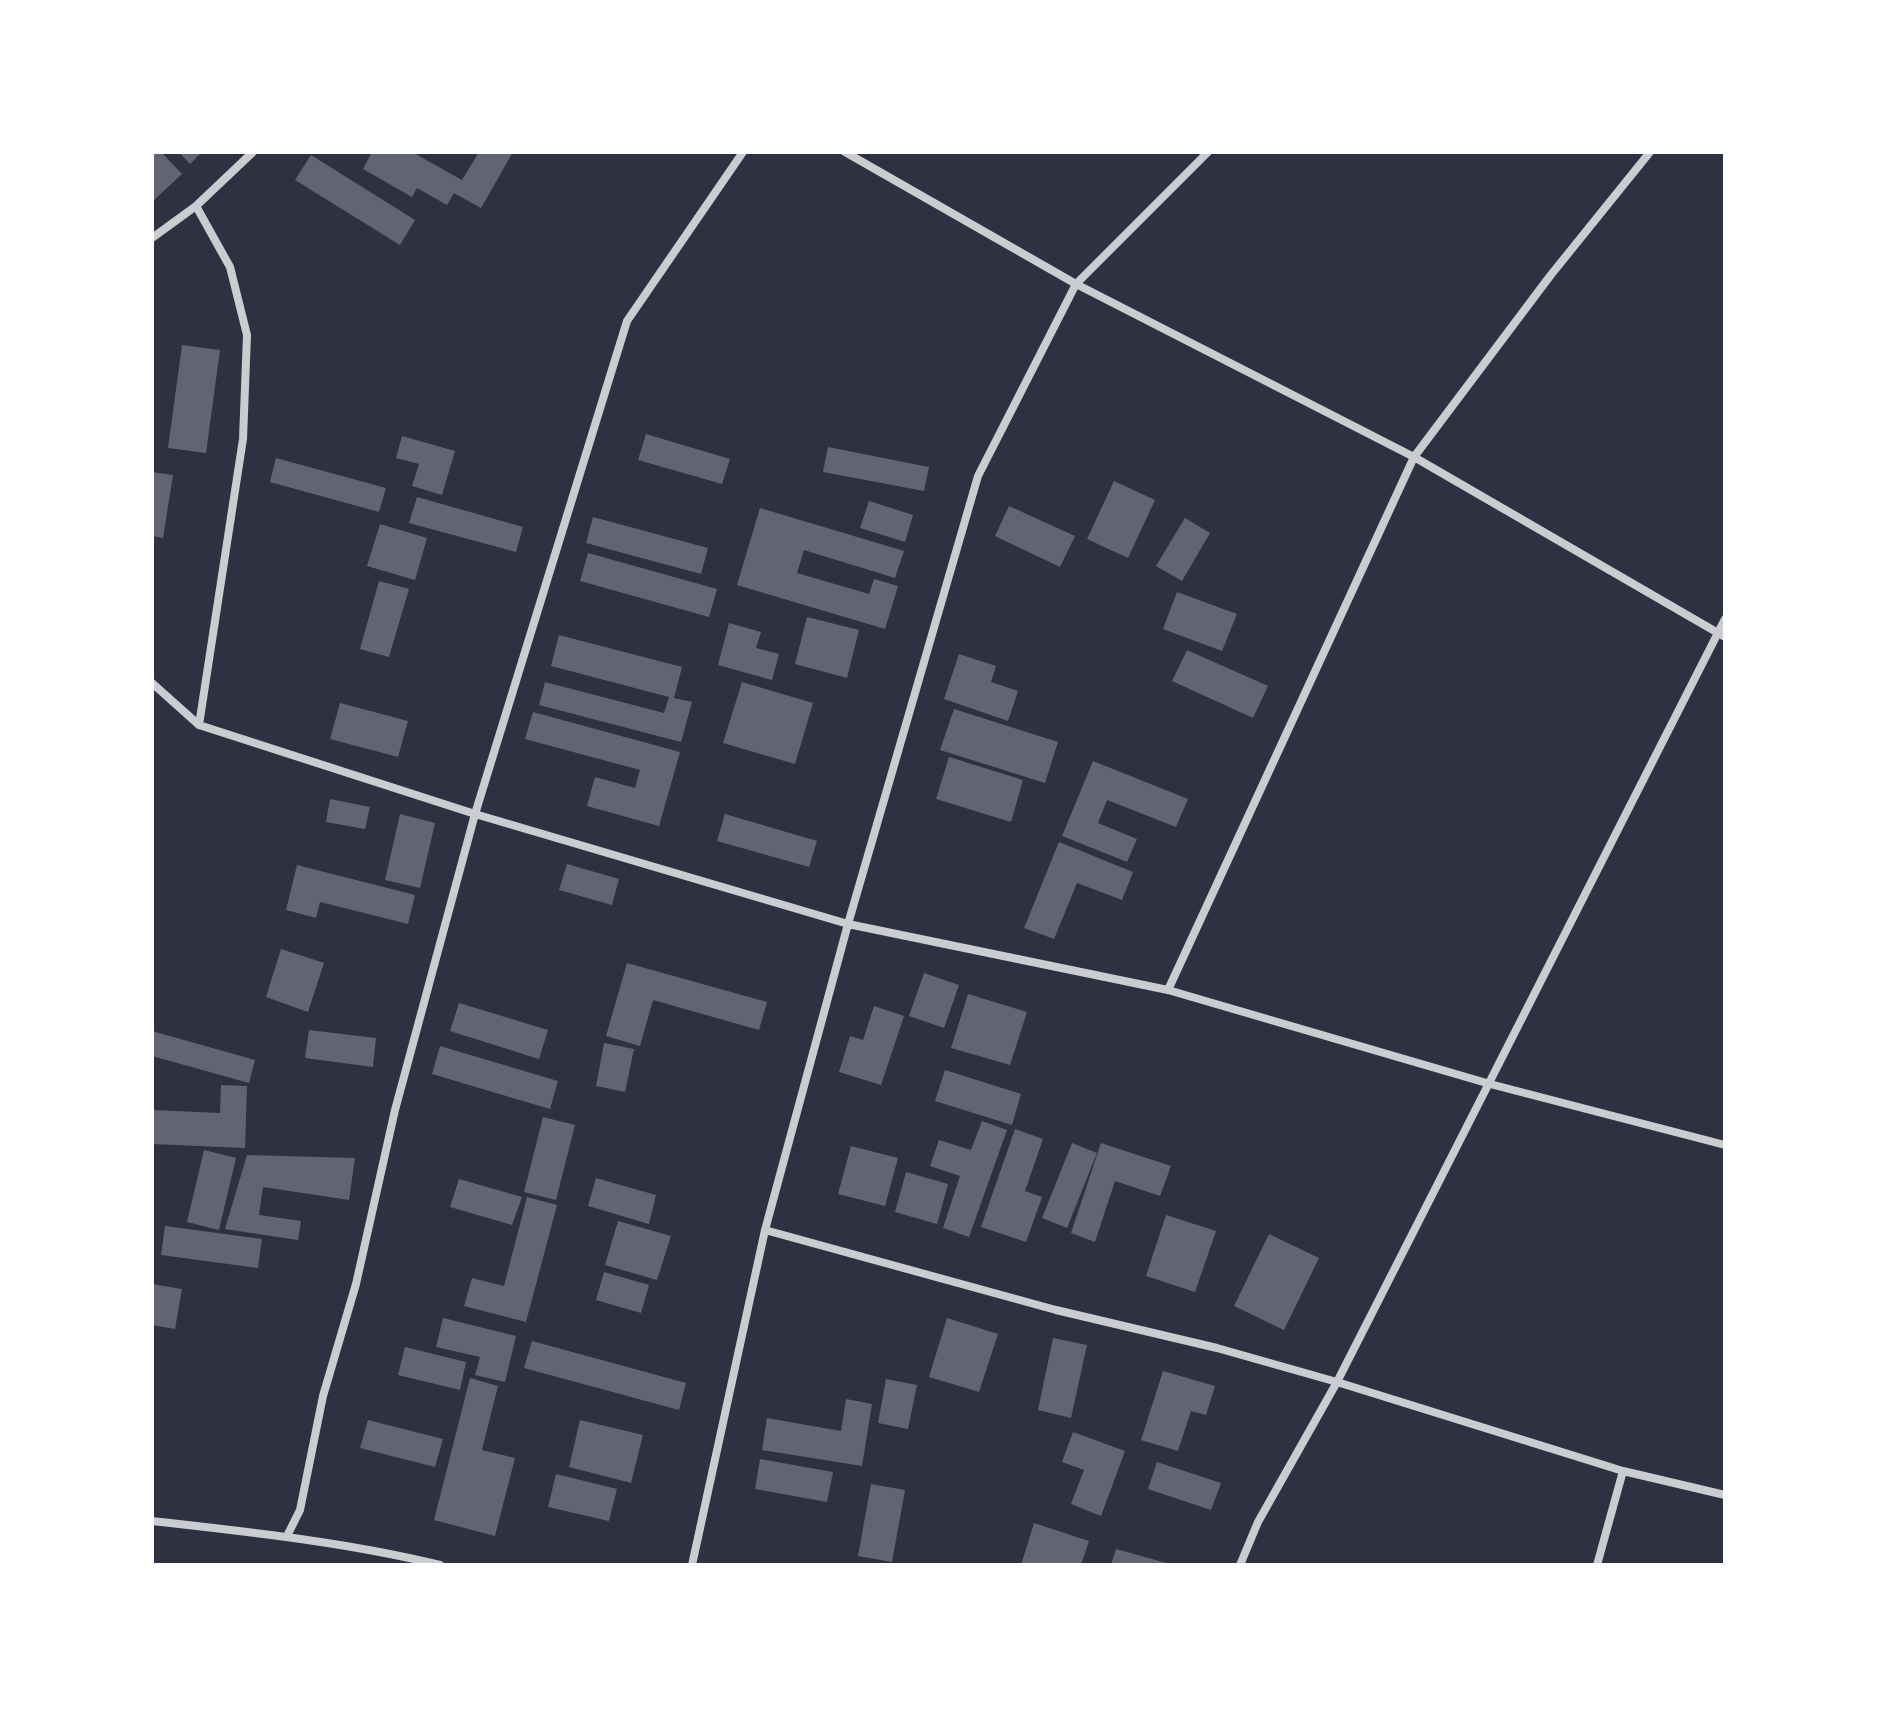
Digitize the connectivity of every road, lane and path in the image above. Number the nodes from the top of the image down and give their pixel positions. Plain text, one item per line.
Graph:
1 (253, 152) edge
2 (743, 152) edge
3 (845, 152) edge
4 (1208, 152) edge
5 (1650, 152) edge
6 (196, 206) junction
7 (152, 238) edge
8 (1076, 284) junction
9 (1414, 457) junction
10 (1725, 619) edge
11 (1721, 635) edge
12 (152, 683) edge
13 (199, 725) junction
14 (475, 814) junction
15 (848, 924) junction
16 (1168, 990) junction
17 (1490, 1084) junction
18 (1725, 1145) edge
19 (765, 1230) junction
20 (1337, 1382) junction
21 (1623, 1471) junction
22 (1725, 1495) edge
23 (152, 1521) edge
24 (287, 1536) junction
25 (440, 1565) edge
26 (692, 1565) edge
27 (1240, 1565) edge
28 (1597, 1565) edge

1 - 6 street
2 - 14 street
3 - 8 street
4 - 8 street
5 - 9 street
6 - 7 street
6 - 13 street
8 - 9 street
8 - 15 street
9 - 11 street
9 - 16 street
10 - 11 street
11 - 17 street
12 - 13 street
13 - 14 street
14 - 15 street
14 - 24 street
15 - 16 street
15 - 19 street
16 - 17 street
17 - 18 street
17 - 20 street
19 - 20 street
19 - 26 street
20 - 21 street
20 - 27 street
21 - 22 street
21 - 28 street
23 - 24 street
24 - 25 street

